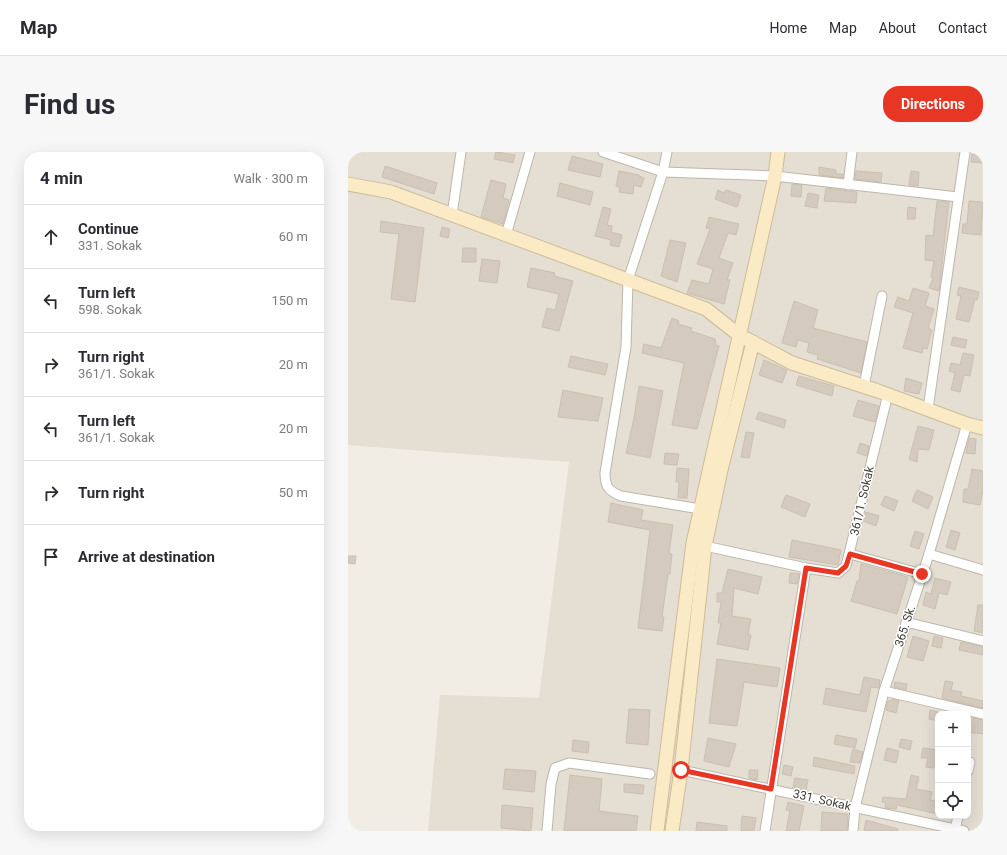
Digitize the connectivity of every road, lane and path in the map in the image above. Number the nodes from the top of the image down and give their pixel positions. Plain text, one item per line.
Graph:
1 (462, 152) edge
2 (530, 152) edge
3 (603, 152) edge
4 (667, 152) edge
5 (778, 152) edge
6 (852, 152) edge
7 (964, 152) edge
8 (663, 172) junction
9 (775, 176) junction
10 (348, 184) edge
11 (848, 184) junction
12 (958, 197) junction
13 (452, 215) junction
14 (506, 235) junction
15 (628, 280) junction
16 (882, 296) dead end
17 (739, 335) junction
18 (753, 342) junction
19 (864, 386) junction
20 (888, 394) junction
21 (928, 409) junction
22 (967, 424) junction
23 (983, 428) edge
24 (700, 509) junction
25 (705, 546) junction
26 (850, 554) junction
27 (929, 554) junction
28 (982, 567) edge
29 (806, 568) junction
30 (922, 574) junction
31 (906, 622) junction
32 (983, 641) edge
33 (884, 691) junction
34 (983, 714) edge
35 (681, 770) junction
36 (650, 774) dead end
37 (771, 789) junction
38 (856, 808) junction
39 (958, 819) edge
40 (958, 830) edge
41 (547, 831) edge
42 (657, 831) edge
43 (672, 831) edge
44 (765, 831) edge
45 (853, 831) edge

1 - 13 street
2 - 14 street
3 - 8 street
4 - 8 street
5 - 9 street
6 - 11 street
7 - 12 street
8 - 9 street
8 - 15 street
9 - 11 street
9 - 17 street
10 - 13 street
11 - 12 street
12 - 21 street
13 - 14 street
14 - 15 street
15 - 17 street
15 - 24 street
16 - 19 street
17 - 18 street
17 - 24 street
18 - 19 street
18 - 25 street
19 - 20 street
20 - 21 street
20 - 26 street, 361/1. Sokak
21 - 22 street
22 - 23 street
22 - 27 street, 365. Sk.
24 - 42 street
25 - 29 street
25 - 35 street
26 - 29 street, 361/1. Sokak
26 - 30 street
27 - 28 street
27 - 30 street, 365. Sk.
29 - 37 street
30 - 31 street, 365. Sk.
31 - 32 street
31 - 33 street, 365. Sk.
33 - 34 street
33 - 38 street, 365. Sk.
35 - 37 street, 331. Sokak
35 - 43 street
36 - 41 street
37 - 38 street, 331. Sokak
37 - 44 street
38 - 40 street, 331. Sokak
38 - 45 street, 365. Sk.
39 - 40 street

